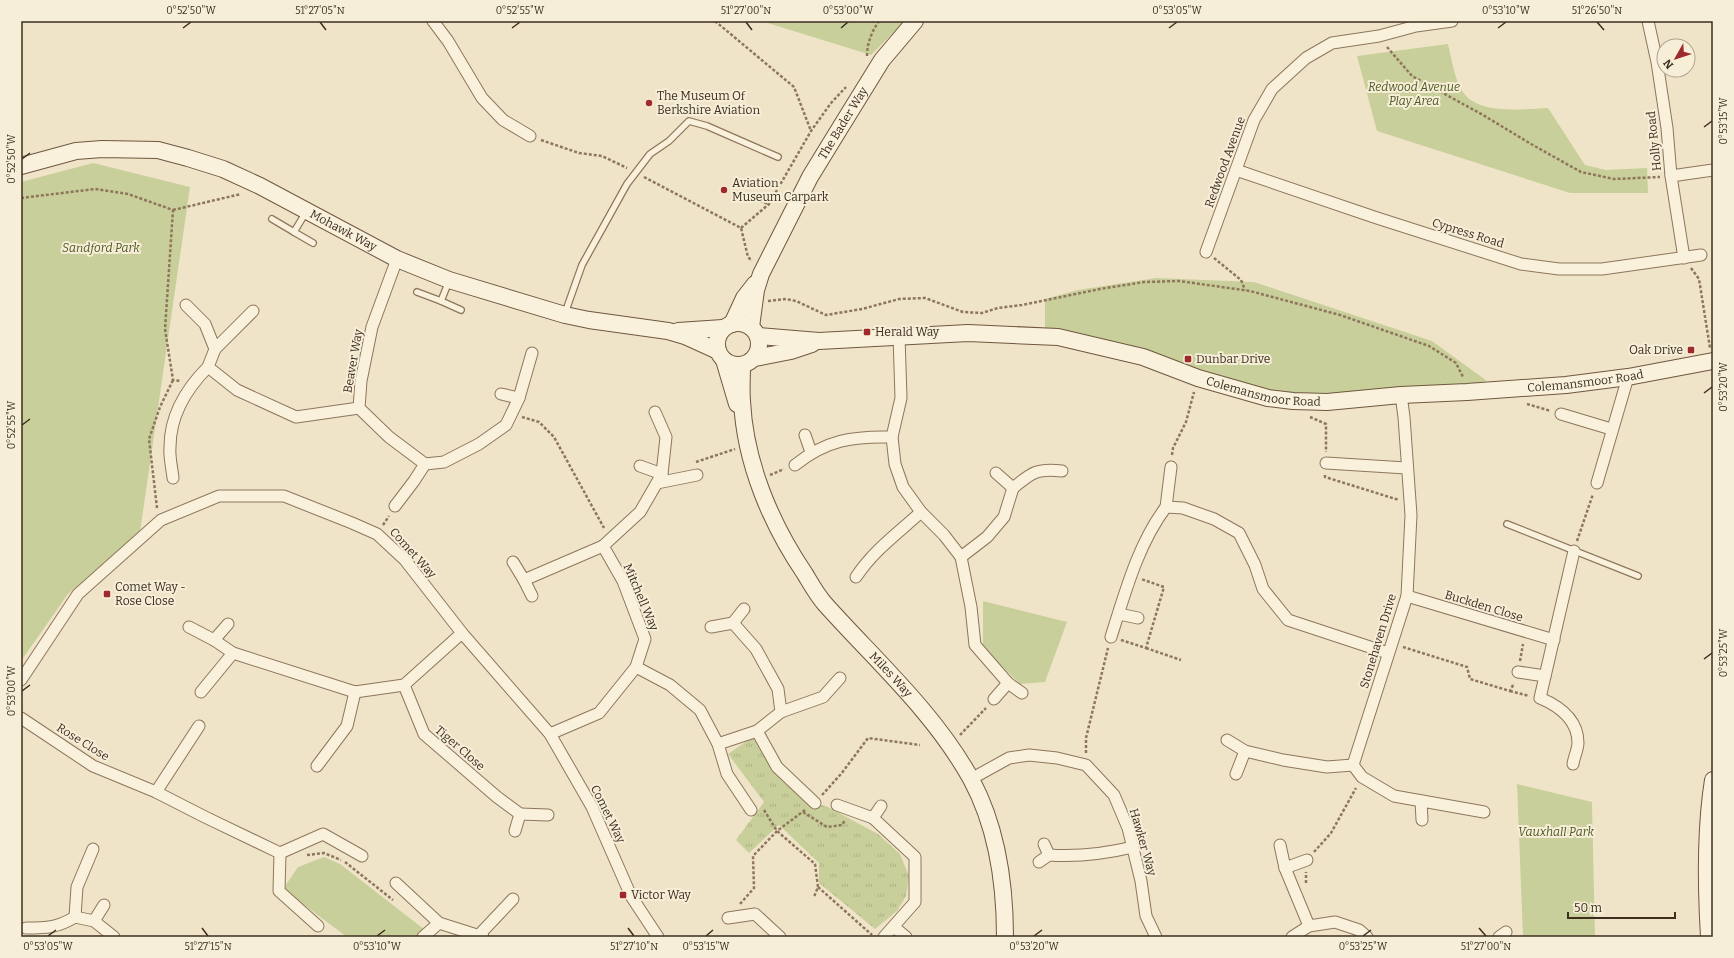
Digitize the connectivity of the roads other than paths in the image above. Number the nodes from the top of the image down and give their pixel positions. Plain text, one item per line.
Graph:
1 (433, 21) edge
2 (915, 21) edge
3 (1452, 21) edge
4 (1648, 21) edge
5 (530, 136) road end
6 (778, 157) dead end
7 (21, 166) edge
8 (1236, 170) junction
9 (1713, 170) edge
10 (1671, 176) junction
11 (306, 211) junction
12 (272, 220) dead end
13 (294, 232) junction
14 (312, 243) dead end
15 (1206, 252) road end
16 (1701, 256) dead end
17 (1684, 258) junction
18 (397, 259) junction
19 (757, 269) junction
20 (449, 280) junction
21 (417, 292) dead end
22 (441, 301) junction
23 (186, 305) dead end
24 (461, 310) dead end
25 (253, 311) dead end
26 (565, 315) junction
27 (728, 326) junction
28 (668, 331) junction
29 (755, 332) junction
30 (899, 336) junction
31 (819, 341) junction
32 (215, 349) junction
33 (532, 353) dead end
34 (721, 356) junction
35 (1712, 361) edge
36 (748, 362) junction
37 (208, 367) junction
38 (1628, 377) junction
39 (501, 394) dead end
40 (1401, 395) junction
41 (519, 398) junction
42 (359, 408) junction
43 (655, 412) dead end
44 (1561, 414) road end
45 (744, 424) junction
46 (1612, 429) junction
47 (806, 435) dead end
48 (892, 437) junction
49 (811, 452) junction
50 (1326, 463) dead end
51 (425, 464) junction
52 (795, 465) road end
53 (640, 466) dead end
54 (1171, 467) road end
55 (1406, 468) junction
56 (1062, 471) dead end
57 (996, 473) dead end
58 (697, 475) dead end
59 (173, 478) dead end
60 (659, 478) junction
61 (1597, 483) road end
62 (1013, 488) junction
63 (395, 506) road end
64 (1166, 507) junction
65 (921, 512) junction
66 (1507, 524) dead end
67 (606, 542) junction
68 (1574, 551) junction
69 (961, 557) junction
70 (513, 562) dead end
71 (1638, 576) dead end
72 (856, 577) dead end
73 (524, 580) junction
74 (532, 596) dead end
75 (1407, 596) junction
76 (744, 609) dead end
77 (1118, 614) junction
78 (1138, 618) dead end
79 (733, 623) junction
80 (228, 624) dead end
81 (189, 627) dead end
82 (711, 627) dead end
83 (462, 633) junction
84 (1111, 637) road end
85 (214, 640) junction
86 (1554, 640) junction
87 (1391, 648) junction
88 (233, 653) junction
89 (636, 666) junction
90 (1518, 672) road end
91 (1545, 676) junction
92 (840, 678) dead end
93 (21, 680) edge
94 (1008, 683) junction
95 (404, 685) junction
96 (201, 692) dead end
97 (355, 692) junction
98 (1022, 692) dead end
99 (994, 699) road end
100 (781, 712) junction
101 (21, 718) edge
102 (200, 726) dead end
103 (757, 731) junction
104 (550, 734) junction
105 (1227, 740) dead end
106 (718, 744) junction
107 (1245, 751) junction
108 (1573, 764) dead end
109 (1353, 765) junction
110 (317, 766) dead end
111 (1236, 774) dead end
112 (971, 779) junction
113 (1713, 780) edge
114 (156, 792) junction
115 (1421, 801) junction
116 (815, 803) dead end
117 (837, 805) dead end
118 (881, 806) dead end
119 (756, 808) road end
120 (1484, 812) dead end
121 (520, 814) junction
122 (548, 815) dead end
123 (872, 818) junction
124 (1422, 820) dead end
125 (515, 831) dead end
126 (1044, 844) dead end
127 (1280, 845) dead end
128 (1133, 847) junction
129 (93, 849) dead end
130 (280, 853) junction
131 (1049, 855) junction
132 (362, 856) dead end
133 (1307, 860) road end
134 (1039, 862) dead end
135 (1285, 868) junction
136 (396, 883) dead end
137 (513, 899) dead end
138 (104, 905) dead end
139 (75, 917) junction
140 (728, 918) dead end
141 (94, 921) junction
142 (439, 923) junction
143 (318, 926) dead end
144 (1309, 926) junction
145 (894, 927) junction
146 (26, 928) dead end
147 (481, 936) edge
148 (114, 937) edge
149 (423, 937) edge
150 (658, 937) edge
151 (780, 937) edge
152 (884, 937) edge
153 (906, 937) edge
154 (1005, 937) edge
155 (1156, 937) edge
156 (1292, 937) edge
157 (1367, 937) edge
158 (1709, 937) edge

1 - 5 street
2 - 19 street, The Bader Way
3 - 8 street, Redwood Avenue
4 - 10 street, Holly Road
6 - 26 lane
7 - 11 street, Mohawk Way
8 - 15 street, Redwood Avenue
8 - 17 street, Cypress Road
9 - 10 street
10 - 17 street, Holly Road
11 - 13 lane
11 - 18 street, Mohawk Way
12 - 13 lane
13 - 14 lane
16 - 17 street, Cypress Road
18 - 20 street, Mohawk Way
18 - 42 street, Beaver Way
19 - 27 street, The Bader Way
19 - 29 street, The Bader Way
20 - 22 lane
20 - 26 street, Mohawk Way
21 - 22 lane
22 - 24 lane
23 - 32 street
25 - 32 street
26 - 28 street, Mohawk Way
27 - 28 street, Mohawk Way
27 - 29 street
27 - 34 street
28 - 34 street, Mohawk Way
29 - 31 street, Colemansmoor Road
29 - 36 street
30 - 31 street, Colemansmoor Road
30 - 40 street, Colemansmoor Road
30 - 48 street
31 - 36 street, Colemansmoor Road
32 - 37 street
33 - 41 street
34 - 36 street
34 - 45 street, Miles Way
35 - 38 street, Colemansmoor Road
36 - 45 street, Miles Way
37 - 42 street
37 - 59 street
38 - 40 street, Colemansmoor Road
38 - 46 street
39 - 41 street
40 - 55 street, Stonehaven Drive
41 - 51 street
42 - 51 street, Beaver Way
43 - 60 street
44 - 46 street
45 - 112 street, Miles Way
46 - 61 street
47 - 49 street
48 - 49 street
48 - 65 street
49 - 52 street
50 - 55 street
51 - 63 street
53 - 60 street
54 - 64 street
55 - 75 street, Stonehaven Drive
56 - 62 street
57 - 62 street
58 - 60 street
60 - 67 street
62 - 69 street
64 - 77 street
64 - 87 street
65 - 69 street
65 - 72 street
66 - 68 lane
67 - 73 street
67 - 89 street, Mitchell Way
68 - 71 lane
68 - 86 street
69 - 94 street
70 - 73 street
73 - 74 street
75 - 86 street, Buckden Close
75 - 87 street, Stonehaven Drive
76 - 79 street
77 - 78 street
77 - 84 street
79 - 82 street
79 - 100 street
80 - 85 street
81 - 85 street
83 - 93 street, Comet Way
83 - 95 street
83 - 104 street, Comet Way
85 - 88 street
86 - 91 street
87 - 109 street, Stonehaven Drive
88 - 96 street
88 - 97 street
89 - 104 street, Mitchell Way
89 - 106 street
90 - 91 street
91 - 108 street
92 - 100 street
94 - 98 street
94 - 99 street
95 - 97 street
95 - 121 street, Tiger Close
97 - 110 street
100 - 103 street
101 - 114 street, Rose Close
102 - 114 street
103 - 106 street
103 - 116 street
104 - 150 street, Comet Way
105 - 107 street
106 - 119 street
107 - 109 street
107 - 111 street
109 - 115 street
112 - 128 street, Hawker Way
112 - 154 street, Miles Way
113 - 158 street
114 - 130 street, Rose Close
115 - 120 street
115 - 124 street
117 - 123 street
118 - 123 street
121 - 122 street
121 - 125 street
123 - 145 street
126 - 131 street
127 - 135 street
128 - 131 street
128 - 155 street, Hawker Way
129 - 139 street
130 - 132 street
130 - 143 street
131 - 134 street
133 - 135 street
135 - 144 street
136 - 142 street
137 - 147 street
138 - 141 street
139 - 141 street
139 - 146 street
140 - 151 street
141 - 148 street
142 - 147 street
142 - 149 street
144 - 156 street
144 - 157 street
145 - 152 street
145 - 153 street

